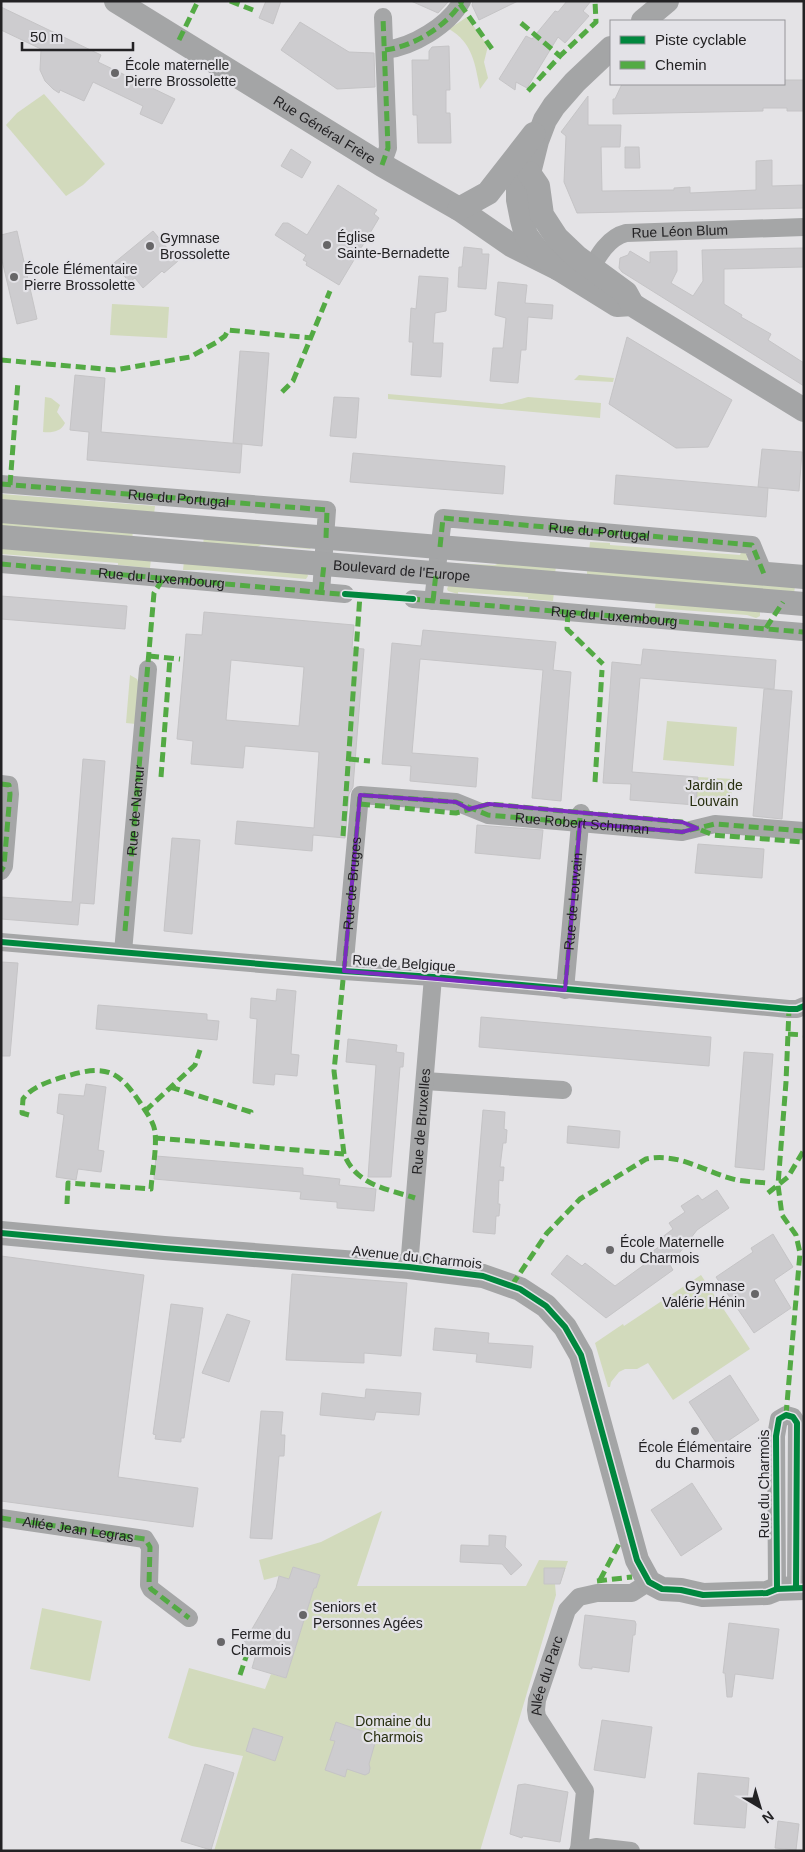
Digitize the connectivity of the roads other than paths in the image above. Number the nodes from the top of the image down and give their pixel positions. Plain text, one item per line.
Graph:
1 (116, 1) edge
2 (462, 1) edge
3 (667, 1) edge
4 (383, 17) dead end
5 (644, 20) edge
6 (610, 49) edge
7 (385, 50) junction
8 (545, 120) junction
9 (382, 165) junction
10 (459, 209) junction
11 (532, 218) junction
12 (480, 223) junction
13 (804, 227) edge
14 (558, 269) junction
15 (586, 276) junction
16 (804, 410) edge
17 (1, 484) edge
18 (1, 510) edge
19 (1, 537) edge
20 (326, 538) junction
21 (440, 547) junction
22 (1, 564) edge
23 (324, 564) junction
24 (436, 573) junction
25 (804, 577) edge
26 (322, 592) junction
27 (345, 594) dead end
28 (413, 599) dead end
29 (433, 601) junction
30 (793, 603) edge
31 (766, 628) junction
32 (803, 632) edge
33 (148, 669) dead end
34 (1, 784) edge
35 (360, 800) joint
36 (580, 818) junction
37 (697, 828) junction
38 (804, 831) edge
39 (804, 842) edge
40 (1, 871) edge
41 (1, 942) edge
42 (123, 952) junction
43 (344, 971) junction
44 (433, 977) junction
45 (565, 990) junction
46 (804, 1006) edge
47 (425, 1081) junction
48 (564, 1090) dead end
49 (1, 1233) edge
50 (409, 1267) junction
51 (1, 1518) edge
52 (649, 1582) junction
53 (792, 1588) edge
54 (189, 1618) dead end
55 (579, 1850) edge
56 (631, 1851) edge

1 - 9 main road, Rue Général Frère
2 - 7 street
3 - 5 main road
4 - 7 street
6 - 8 main road
7 - 9 street
8 - 10 main road
8 - 11 main road
9 - 10 main road, Rue Général Frère
10 - 12 main road, Rue Général Frère
11 - 12 main road
11 - 14 main road
11 - 15 main road
12 - 14 main road, Rue Général Frère
13 - 15 street, Rue Léon Blum
14 - 15 main road
15 - 16 main road
17 - 20 street, Rue du Portugal
18 - 20 main road, Boulevard de l'Europe
19 - 23 main road, Boulevard de l'Europe
20 - 21 main road, Boulevard de l'Europe
20 - 23 street
21 - 24 street
21 - 25 main road, Boulevard de l'Europe
22 - 26 street, Rue du Luxembourg
23 - 24 main road, Boulevard de l'Europe
23 - 26 street
24 - 29 street
24 - 30 main road, Boulevard de l'Europe
26 - 27 street, Rue du Luxembourg
28 - 29 street, Rue du Luxembourg
29 - 31 street, Rue du Luxembourg
30 - 31 street
31 - 32 street, Rue du Luxembourg
33 - 42 street, Rue de Namur
34 - 40 street
35 - 36 street, Rue Robert Schuman
35 - 43 street, Rue de Bruges
36 - 37 street, Rue Robert Schuman
36 - 45 street, Rue de Louvain
37 - 38 street, Rue Robert Schuman
37 - 39 street, Rue Robert Schuman
41 - 42 street, Rue de Belgique
42 - 43 street, Rue de Belgique
43 - 44 street, Rue de Belgique
44 - 45 street, Rue de Belgique
44 - 47 street, Rue de Bruxelles
45 - 46 street, Rue de Belgique
47 - 48 street
47 - 50 street, Rue de Bruxelles
49 - 50 main road, Avenue du Charmois
50 - 52 main road, Avenue du Charmois
51 - 54 street, Allée Jean Legras
52 - 53 main road
52 - 55 street, Allée du Parc
53 - 53 street, Rue du Charmois
55 - 56 street

